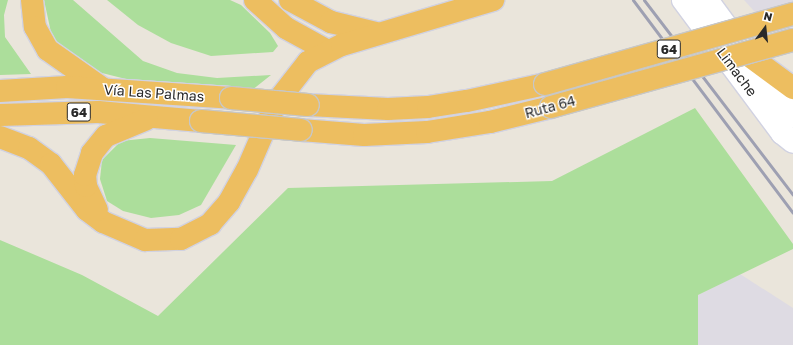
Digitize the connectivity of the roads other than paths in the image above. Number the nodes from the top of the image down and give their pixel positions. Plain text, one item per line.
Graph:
1 (32, 0) edge
2 (255, 0) edge
3 (290, 0) edge
4 (493, 0) edge
5 (683, 0) edge
6 (707, 0) edge
7 (793, 14) edge
8 (286, 28) junction
9 (380, 34) junction
10 (793, 40) edge
11 (326, 50) junction
12 (744, 52) junction
13 (299, 70) junction
14 (793, 88) edge
15 (103, 89) junction
16 (0, 91) edge
17 (308, 105) joint
18 (0, 115) edge
19 (157, 117) junction
20 (793, 117) edge
21 (301, 130) joint
22 (0, 137) edge
23 (793, 142) edge
24 (111, 226) junction

1 - 15 highway
2 - 8 highway
3 - 9 highway
4 - 9 highway
5 - 23 main road, Limache
6 - 12 main road, Limache
7 - 17 highway, Ruta 64 / 64, bridge
8 - 11 highway
8 - 13 highway
9 - 11 highway
10 - 21 highway, Ruta 64 / 64, bridge
11 - 13 highway
12 - 14 highway
12 - 20 main road, Limache
13 - 24 highway
15 - 16 highway, Vía Las Palmas / 64
15 - 17 highway, Vía Las Palmas / 64, bridge
18 - 19 highway, Vía Las Palmas / 64
19 - 21 highway, Vía Las Palmas / 64, bridge
19 - 24 highway
22 - 24 highway

